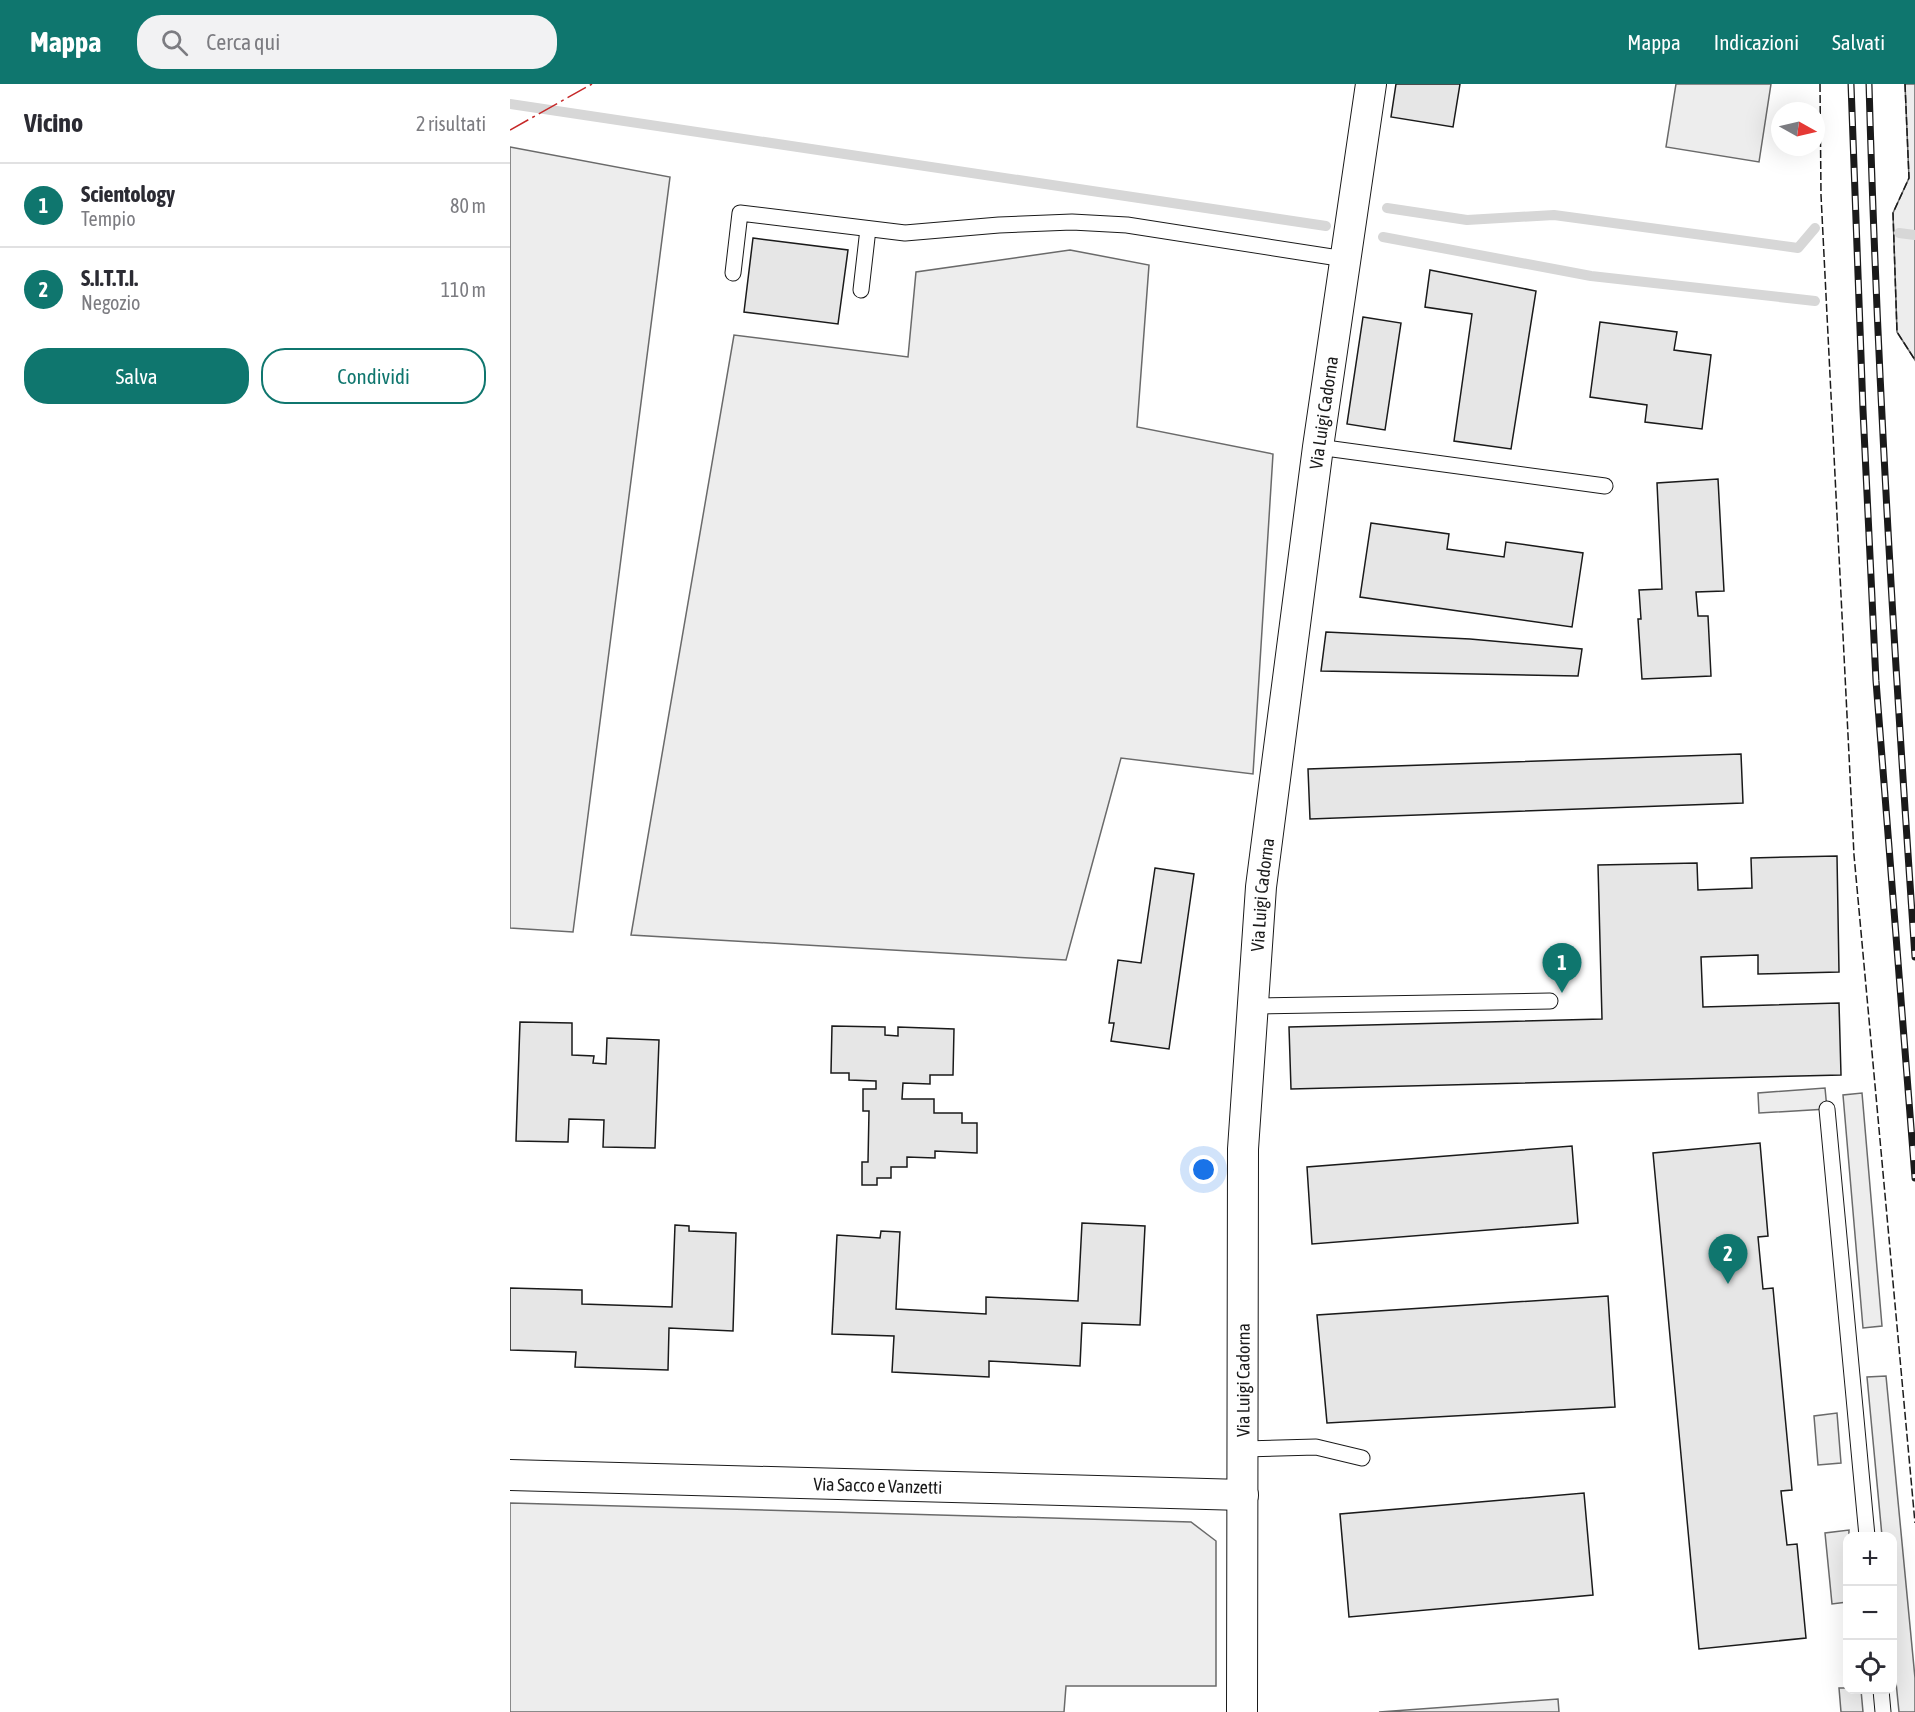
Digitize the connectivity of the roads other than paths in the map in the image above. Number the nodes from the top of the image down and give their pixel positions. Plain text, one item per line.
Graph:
1 (1371, 84) edge
2 (867, 229) junction
3 (1345, 259) junction
4 (733, 273) dead end
5 (861, 290) dead end
6 (1318, 447) junction
7 (1605, 486) dead end
8 (1550, 1001) dead end
9 (1252, 1006) junction
10 (1827, 1109) dead end
11 (1244, 1449) junction
12 (1362, 1458) dead end
13 (510, 1475) edge
14 (1243, 1495) junction
15 (1867, 1532) edge
16 (1881, 1694) edge
17 (1242, 1712) edge
18 (1883, 1712) edge

1 - 3 street, Via Luigi Cadorna
2 - 3 lane
2 - 4 lane
2 - 5 lane
3 - 6 street, Via Luigi Cadorna
6 - 7 lane
6 - 9 street, Via Luigi Cadorna
8 - 9 lane
9 - 11 street, Via Luigi Cadorna
10 - 15 lane
11 - 12 lane
11 - 14 street, Via Luigi Cadorna
13 - 14 street, Via Sacco e Vanzetti
14 - 17 street, Via Luigi Cadorna
16 - 18 lane

